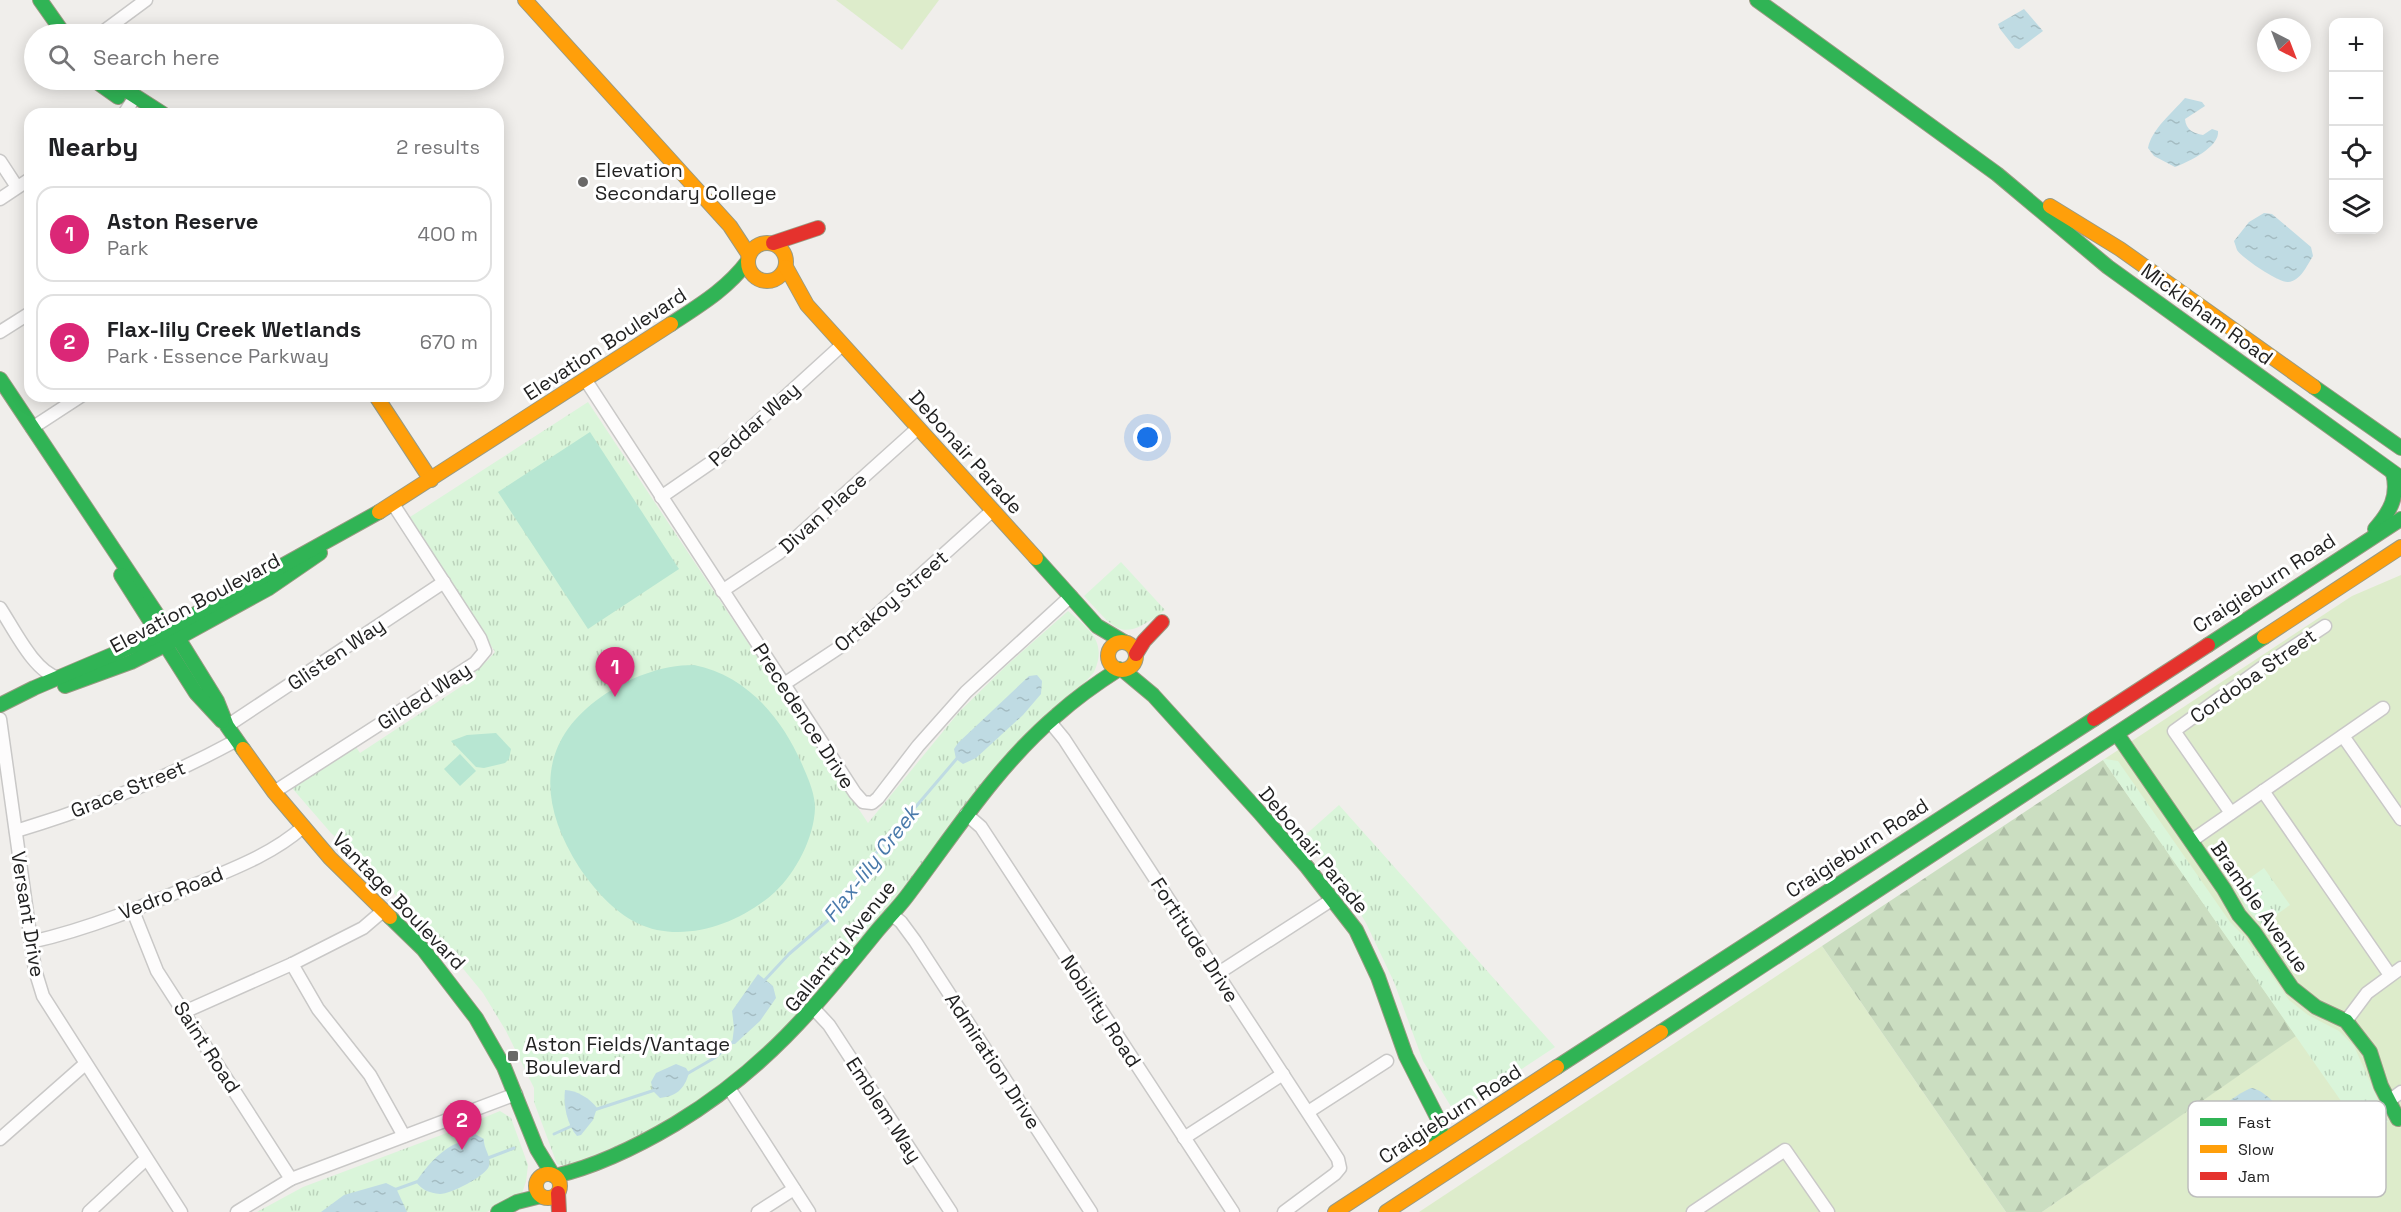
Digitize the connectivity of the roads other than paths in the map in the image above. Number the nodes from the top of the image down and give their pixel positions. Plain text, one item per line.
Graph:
1 (28, 0) edge
2 (40, 0) edge
3 (146, 0) edge
4 (1757, 0) edge
5 (531, 2) edge
6 (44, 24) edge
7 (57, 24) edge
8 (113, 24) edge
9 (108, 90) edge
10 (118, 90) edge
11 (130, 105) edge
12 (0, 161) edge
13 (1997, 174) junction
14 (24, 183) edge
15 (17, 187) junction
16 (0, 199) edge
17 (730, 226) junction
18 (767, 244) junction
19 (749, 258) junction
20 (786, 263) junction
21 (765, 281) junction
22 (717, 294) junction
23 (807, 305) junction
24 (24, 317) edge
25 (0, 332) edge
26 (842, 345) junction
27 (0, 379) edge
28 (585, 379) junction
29 (6, 400) edge
30 (72, 402) edge
31 (380, 402) edge
32 (392, 402) edge
33 (32, 428) junction
34 (918, 428) junction
35 (2398, 445) edge
36 (2397, 475) edge
37 (436, 477) junction
38 (662, 497) junction
39 (393, 504) junction
40 (993, 510) junction
41 (2401, 519) edge
42 (2359, 545) junction
43 (2401, 547) edge
44 (444, 582) junction
45 (722, 591) junction
46 (1071, 596) junction
47 (0, 608) edge
48 (1097, 626) junction
49 (2325, 626) dead end
50 (168, 637) junction
51 (1125, 642) junction
52 (1109, 655) junction
53 (1136, 657) junction
54 (36, 664) junction
55 (1121, 669) junction
56 (59, 678) junction
57 (784, 684) junction
58 (34, 688) junction
59 (1085, 691) junction
60 (1153, 695) junction
61 (0, 705) edge
62 (2383, 708) dead end
63 (0, 719) edge
64 (1050, 722) junction
65 (227, 726) junction
66 (2117, 734) junction
67 (2343, 736) junction
68 (237, 740) junction
69 (2263, 791) junction
70 (274, 792) junction
71 (2231, 813) junction
72 (966, 814) junction
73 (2401, 819) edge
74 (303, 827) junction
75 (16, 831) junction
76 (2191, 841) junction
77 (1333, 899) junction
78 (384, 910) junction
79 (133, 911) junction
80 (891, 914) junction
81 (31, 942) junction
82 (292, 964) junction
83 (2401, 968) edge
84 (1217, 974) junction
85 (2390, 975) junction
86 (815, 1010) junction
87 (184, 1012) junction
88 (2346, 1021) junction
89 (1387, 1060) dead end
90 (84, 1065) junction
91 (1282, 1074) junction
92 (729, 1088) junction
93 (516, 1094) junction
94 (2395, 1096) edge
95 (1308, 1112) junction
96 (1438, 1119) junction
97 (2398, 1119) dead end
98 (1464, 1128) junction
99 (404, 1136) junction
100 (1184, 1138) junction
101 (0, 1139) edge
102 (1435, 1146) junction
103 (537, 1149) junction
104 (146, 1159) junction
105 (291, 1179) junction
106 (556, 1183) junction
107 (794, 1188) junction
108 (540, 1189) junction
109 (89, 1212) edge
110 (181, 1212) edge
111 (237, 1212) edge
112 (498, 1212) edge
113 (557, 1212) edge
114 (758, 1212) edge
115 (809, 1212) edge
116 (951, 1212) edge
117 (1091, 1212) edge
118 (1233, 1212) edge
119 (1284, 1212) edge
120 (1335, 1212) edge
121 (1386, 1212) edge
122 (1693, 1212) edge
123 (1828, 1212) edge

1 - 6 street
2 - 7 street
3 - 8 street
4 - 13 street, Mickleham Road
5 - 17 street
9 - 11 street
10 - 11 street
12 - 15 street
13 - 35 street, Mickleham Road
13 - 36 street, Mickleham Road
14 - 15 street
15 - 16 street
17 - 18 street
17 - 19 street
18 - 19 street
18 - 20 street
18 - 20 street
19 - 21 street
19 - 22 street, Elevation Boulevard
20 - 21 street
20 - 23 street, Debonair Parade
21 - 22 street, Elevation Boulevard
21 - 23 street, Debonair Parade
22 - 28 street, Elevation Boulevard
23 - 26 street, Debonair Parade
24 - 25 street
26 - 34 street, Debonair Parade
26 - 38 street, Peddar Way
27 - 29 street, Vantage Boulevard
28 - 37 street, Elevation Boulevard
28 - 38 street, Precedence Drive
29 - 33 street, Vantage Boulevard
30 - 33 street
31 - 37 street
32 - 37 street
33 - 50 street, Vantage Boulevard
34 - 40 street, Debonair Parade
34 - 45 street, Divan Place
36 - 42 street
37 - 39 street, Elevation Boulevard
38 - 45 street, Precedence Drive
39 - 44 street, Gilded Way
39 - 50 street, Elevation Boulevard
40 - 46 street, Debonair Parade
40 - 57 street, Ortakoy Street
41 - 42 street, Craigieburn Road
42 - 98 street, Craigieburn Road
43 - 66 street
44 - 65 street, Glisten Way
44 - 70 street, Gilded Way
45 - 57 street, Precedence Drive
46 - 48 street, Debonair Parade
46 - 57 street, Precedence Drive
47 - 54 street
48 - 51 street, Debonair Parade
48 - 52 street, Debonair Parade
49 - 71 street, Cordoba Street
50 - 56 street, Elevation Boulevard
50 - 61 street, Elevation Boulevard
50 - 65 street, Vantage Boulevard
51 - 52 street
51 - 53 street
51 - 53 street
52 - 55 street
52 - 59 street, Gallantry Avenue
53 - 55 street
53 - 60 street, Debonair Parade
54 - 56 street
54 - 58 street
55 - 59 street, Gallantry Avenue
55 - 60 street, Debonair Parade
56 - 58 street, Elevation Boulevard
58 - 61 street, Elevation Boulevard
59 - 64 street, Gallantry Avenue
60 - 77 street, Debonair Parade
62 - 67 street
63 - 75 street, Versant Drive
64 - 72 street, Gallantry Avenue
64 - 84 street, Fortitude Drive
65 - 68 street, Vantage Boulevard
66 - 76 street, Bramble Avenue
66 - 121 street
67 - 69 street
67 - 73 street
68 - 70 street, Vantage Boulevard
68 - 75 street, Grace Street
69 - 71 street
69 - 85 street
70 - 74 street, Vantage Boulevard
71 - 76 street
72 - 80 street, Gallantry Avenue
72 - 100 street, Nobility Road
74 - 78 street, Vantage Boulevard
74 - 79 street, Vedro Road
75 - 81 street, Versant Drive
76 - 88 street, Bramble Avenue
77 - 84 street
77 - 96 street, Debonair Parade
78 - 82 street
78 - 93 street, Vantage Boulevard
79 - 81 street, Vedro Road
79 - 87 street, Saint Road
80 - 86 street, Gallantry Avenue
80 - 117 street, Admiration Drive
81 - 90 street, Versant Drive
82 - 87 street
82 - 99 street
83 - 85 street
84 - 91 street, Fortitude Drive
85 - 88 street
86 - 92 street, Gallantry Avenue
86 - 116 street, Emblem Way
87 - 105 street, Saint Road
88 - 94 street, Bramble Avenue
89 - 95 street
90 - 101 street
90 - 104 street, Versant Drive
91 - 95 street, Fortitude Drive
91 - 100 street
92 - 106 street, Gallantry Avenue
92 - 107 street
93 - 99 street
93 - 103 street, Vantage Boulevard
94 - 97 street, Bramble Avenue
95 - 119 street, Fortitude Drive
96 - 98 street
96 - 102 street
98 - 102 street, Craigieburn Road
99 - 105 street
100 - 118 street, Nobility Road
102 - 120 street, Craigieburn Road
103 - 106 street, Vantage Boulevard
103 - 108 street, Vantage Boulevard
104 - 109 street
104 - 110 street, Versant Drive
105 - 111 street
106 - 108 street
106 - 108 street
106 - 113 street, Vantage Boulevard
107 - 114 street
107 - 115 street
108 - 112 street
108 - 113 street, Vantage Boulevard
122 - 123 street

